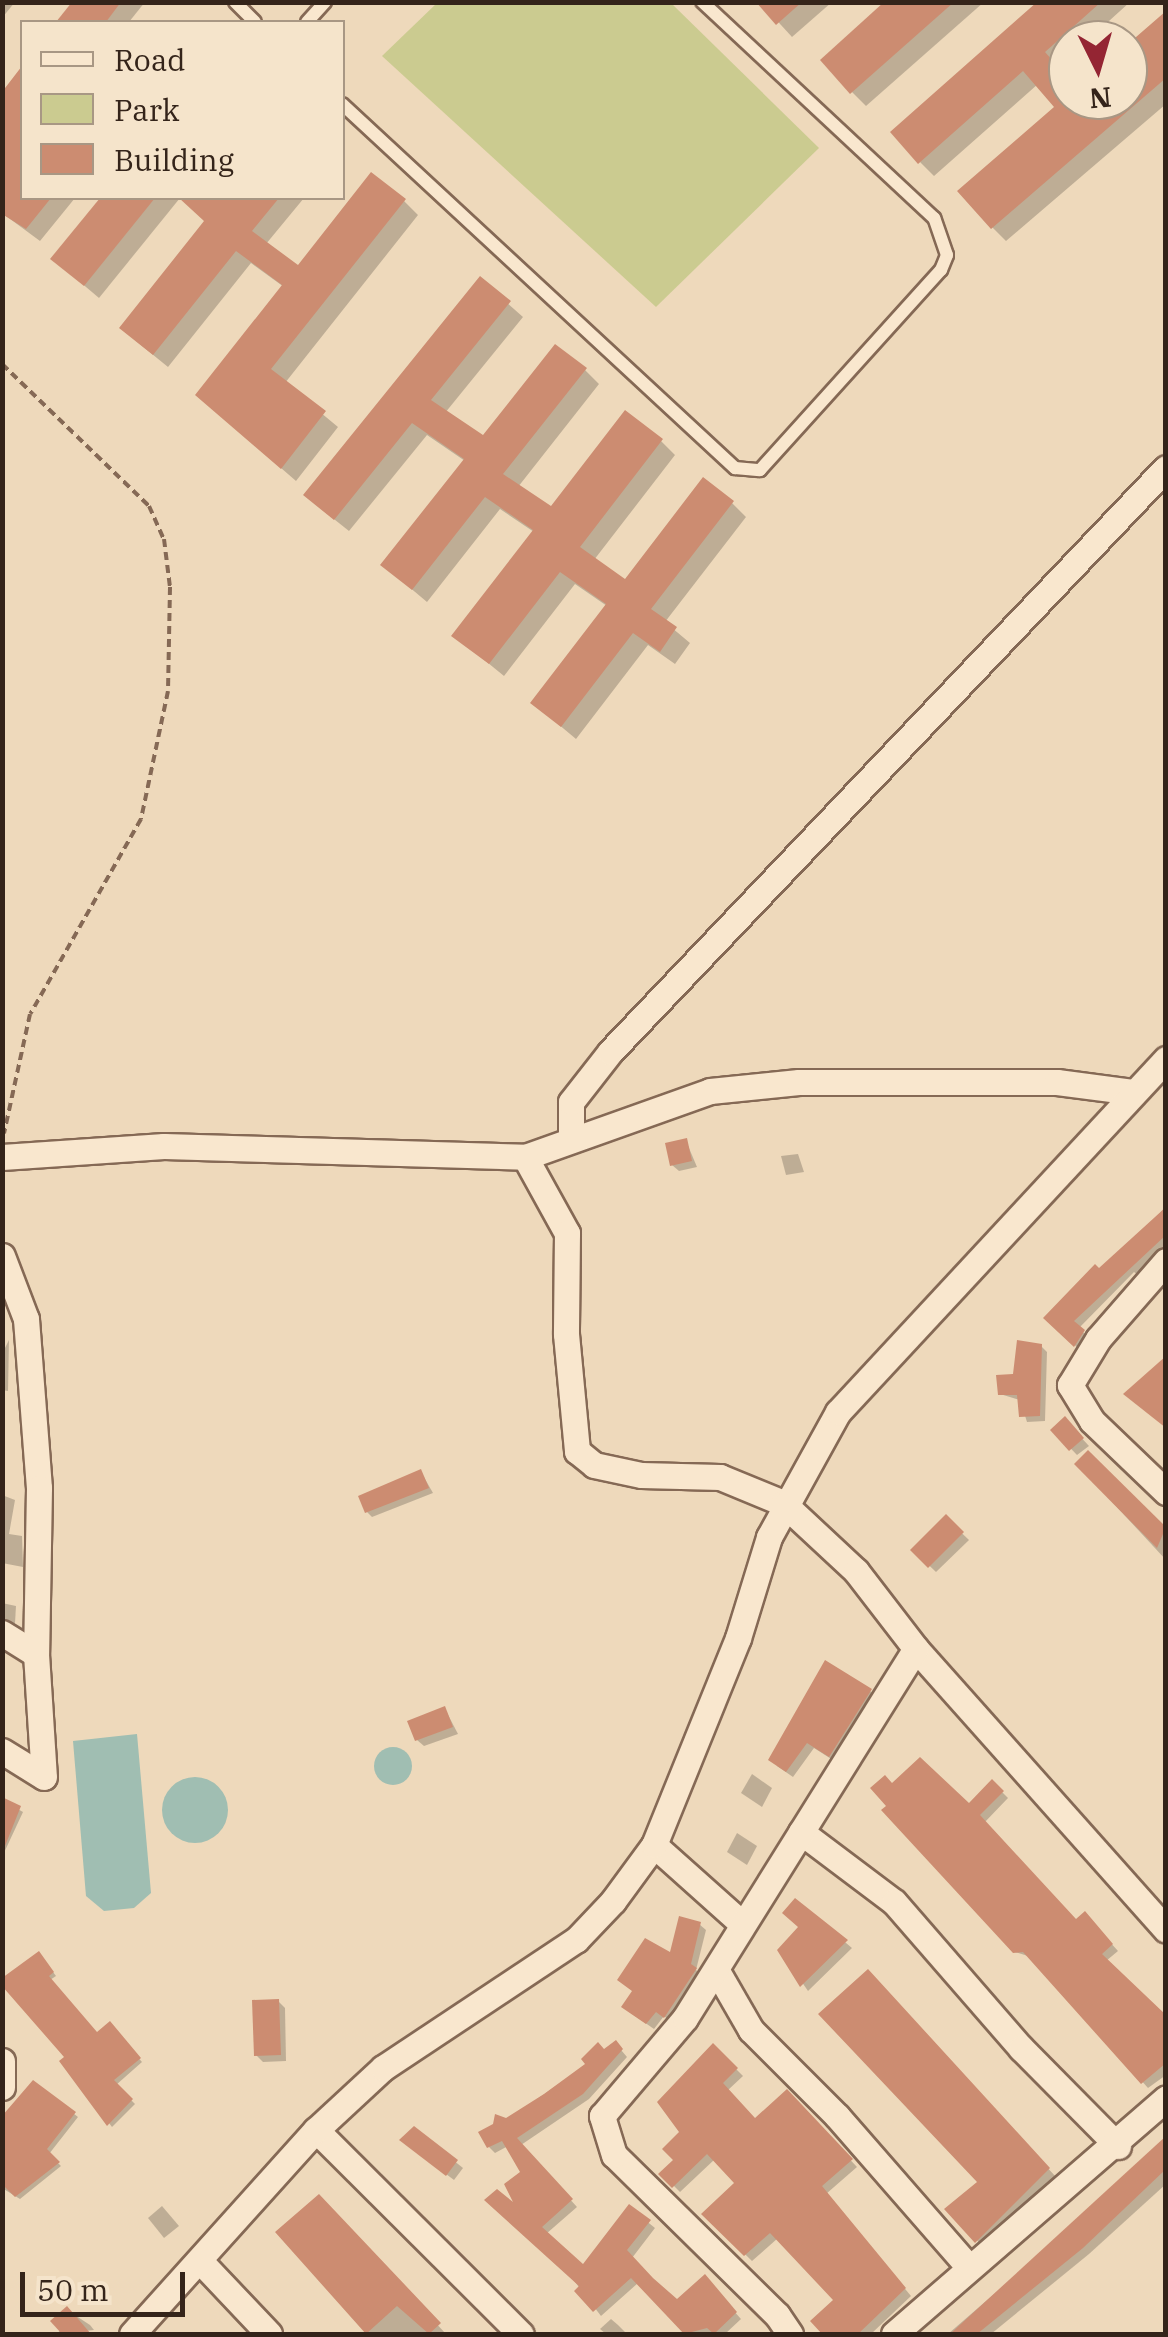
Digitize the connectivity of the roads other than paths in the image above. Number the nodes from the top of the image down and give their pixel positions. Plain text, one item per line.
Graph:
1 (235, 2) edge
2 (702, 2) edge
3 (254, 20) edge
4 (345, 107) edge
5 (1166, 468) edge
6 (1166, 1059) edge
7 (1134, 1092) junction
8 (572, 1137) junction
9 (2, 1157) edge
10 (524, 1157) junction
11 (2, 1256) edge
12 (1166, 1261) edge
13 (1166, 1492) edge
14 (783, 1504) junction
15 (2, 1633) edge
16 (916, 1650) junction
17 (36, 1654) junction
18 (2, 1751) edge
19 (801, 1832) junction
20 (654, 1845) junction
21 (740, 1922) junction
22 (1166, 1930) edge
23 (716, 1971) junction
24 (2, 2061) edge
25 (2, 2087) edge
26 (1166, 2098) edge
27 (316, 2130) junction
28 (1118, 2146) junction
29 (201, 2262) junction
30 (968, 2266) junction
31 (132, 2334) edge
32 (270, 2334) edge
33 (522, 2334) edge
34 (790, 2334) edge
35 (894, 2334) edge

1 - 3 lane
2 - 4 lane
5 - 8 street
6 - 7 street
7 - 8 street
7 - 14 street
8 - 10 street
9 - 10 street
10 - 14 street
11 - 17 street
12 - 13 street
14 - 16 street
14 - 20 street
15 - 17 street
16 - 19 street
16 - 22 street
17 - 18 street
19 - 21 street
19 - 28 street
20 - 21 street
20 - 27 street
21 - 23 street
23 - 30 street
23 - 34 street
24 - 25 street
26 - 28 street
27 - 29 street
27 - 33 street
28 - 30 street
29 - 31 street
29 - 32 street
30 - 35 street

